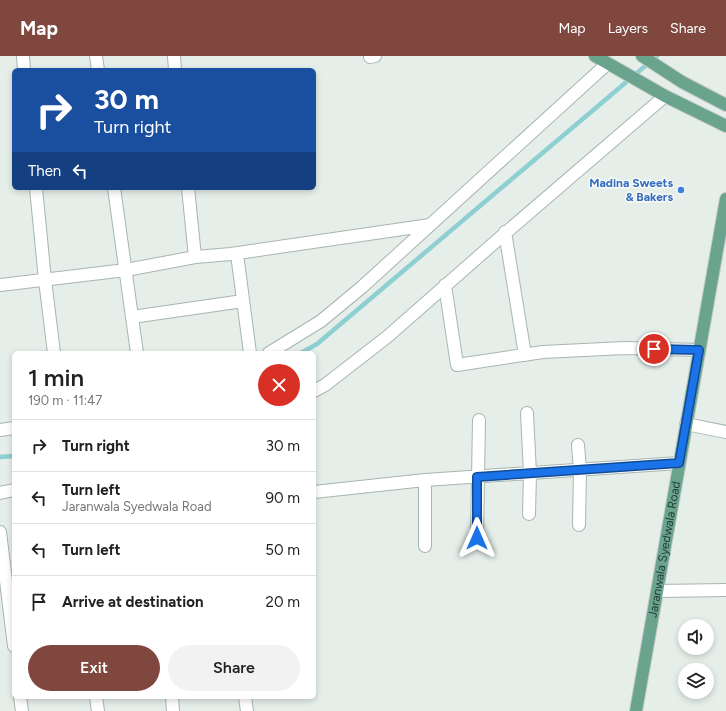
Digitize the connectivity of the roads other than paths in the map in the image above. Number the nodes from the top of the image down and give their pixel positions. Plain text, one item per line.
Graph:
1 (22, 56) edge
2 (96, 56) edge
3 (174, 56) edge
4 (594, 56) edge
5 (642, 56) edge
6 (608, 63) junction
7 (24, 68) edge
8 (98, 68) edge
9 (175, 68) edge
10 (665, 96) junction
11 (726, 105) edge
12 (726, 126) edge
13 (36, 190) edge
14 (114, 190) edge
15 (188, 190) edge
16 (726, 199) edge
17 (430, 225) junction
18 (506, 232) junction
19 (237, 254) junction
20 (195, 257) junction
21 (126, 270) junction
22 (45, 280) junction
23 (0, 285) edge
24 (445, 285) junction
25 (243, 301) junction
26 (132, 317) junction
27 (699, 350) junction
28 (54, 351) edge
29 (137, 351) edge
30 (250, 351) edge
31 (272, 351) edge
32 (525, 355) junction
33 (316, 390) edge
34 (527, 413) dead end
35 (479, 420) dead end
36 (686, 424) junction
37 (12, 428) edge
38 (0, 430) edge
39 (726, 432) edge
40 (578, 445) dead end
41 (679, 463) junction
42 (580, 470) junction
43 (530, 473) junction
44 (477, 477) junction
45 (425, 480) junction
46 (12, 490) edge
47 (316, 492) edge
48 (0, 493) edge
49 (529, 514) dead end
50 (579, 525) dead end
51 (0, 532) edge
52 (477, 538) dead end
53 (425, 546) dead end
54 (726, 590) edge
55 (657, 591) junction
56 (12, 630) edge
57 (20, 699) edge
58 (96, 699) edge
59 (172, 699) edge
60 (245, 699) edge
61 (22, 711) edge
62 (98, 711) edge
63 (173, 711) edge
64 (247, 711) edge
65 (636, 711) edge

1 - 7 street
2 - 8 street
3 - 9 street
4 - 6 main road
5 - 11 main road
6 - 10 main road
6 - 17 street
10 - 12 main road
10 - 18 street
13 - 22 street
14 - 21 street
15 - 20 street
16 - 27 main road, Jaranwala Syedwala Road
17 - 19 street
17 - 31 street
18 - 24 street
18 - 32 street
19 - 20 street
19 - 25 street
20 - 21 street
21 - 22 street
21 - 26 street
22 - 23 street
22 - 28 street
24 - 32 street
24 - 33 street
25 - 26 street
25 - 30 street
26 - 29 street
27 - 32 street
27 - 36 main road, Jaranwala Syedwala Road
34 - 43 street
35 - 44 street
36 - 39 street
36 - 41 main road, Jaranwala Syedwala Road
37 - 38 street
40 - 42 street
41 - 42 street
41 - 55 main road, Jaranwala Syedwala Road
42 - 43 street
42 - 50 street
43 - 44 street
43 - 49 street
44 - 45 street
44 - 52 street
45 - 47 street
45 - 53 street
46 - 48 street
51 - 56 street
54 - 55 street
55 - 65 main road, Jaranwala Syedwala Road
57 - 61 street
58 - 62 street
59 - 63 street
60 - 64 street

